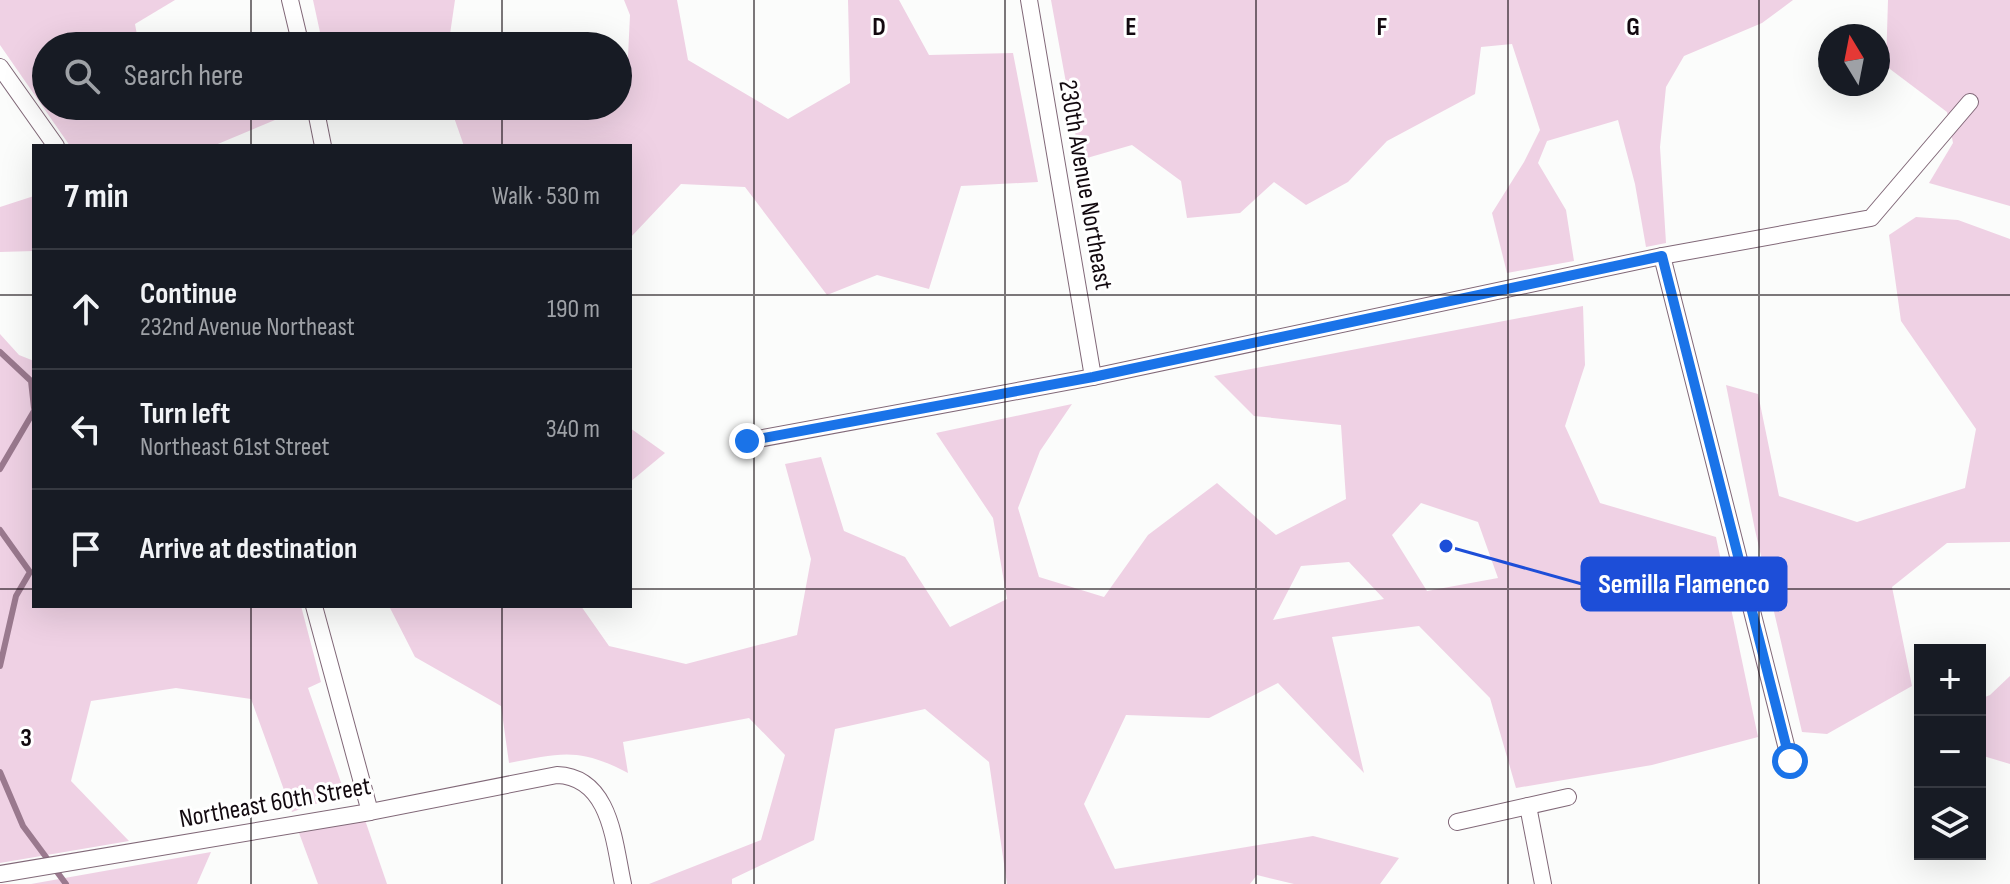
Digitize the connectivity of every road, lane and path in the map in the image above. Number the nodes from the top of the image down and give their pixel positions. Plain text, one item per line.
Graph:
1 (290, 0) edge
2 (1029, 0) edge
3 (298, 32) edge
4 (0, 67) edge
5 (1970, 102) dead end
6 (32, 112) edge
7 (38, 120) edge
8 (318, 120) edge
9 (55, 144) edge
10 (323, 144) edge
11 (1662, 256) junction
12 (1093, 377) junction
13 (747, 441) dead end
14 (315, 608) edge
15 (1790, 761) dead end
16 (1568, 797) dead end
17 (1528, 806) junction
18 (370, 812) junction
19 (1457, 822) dead end
20 (0, 874) edge
21 (623, 884) edge
22 (1543, 884) edge

1 - 3 street
2 - 12 street, 230th Avenue Northeast
4 - 6 street
5 - 11 street
7 - 9 street
8 - 10 street
11 - 12 street
11 - 15 street
12 - 13 street
14 - 18 street
16 - 17 street
17 - 19 street
17 - 22 street
18 - 20 street, Northeast 60th Street
18 - 21 street, Northeast 60th Street

